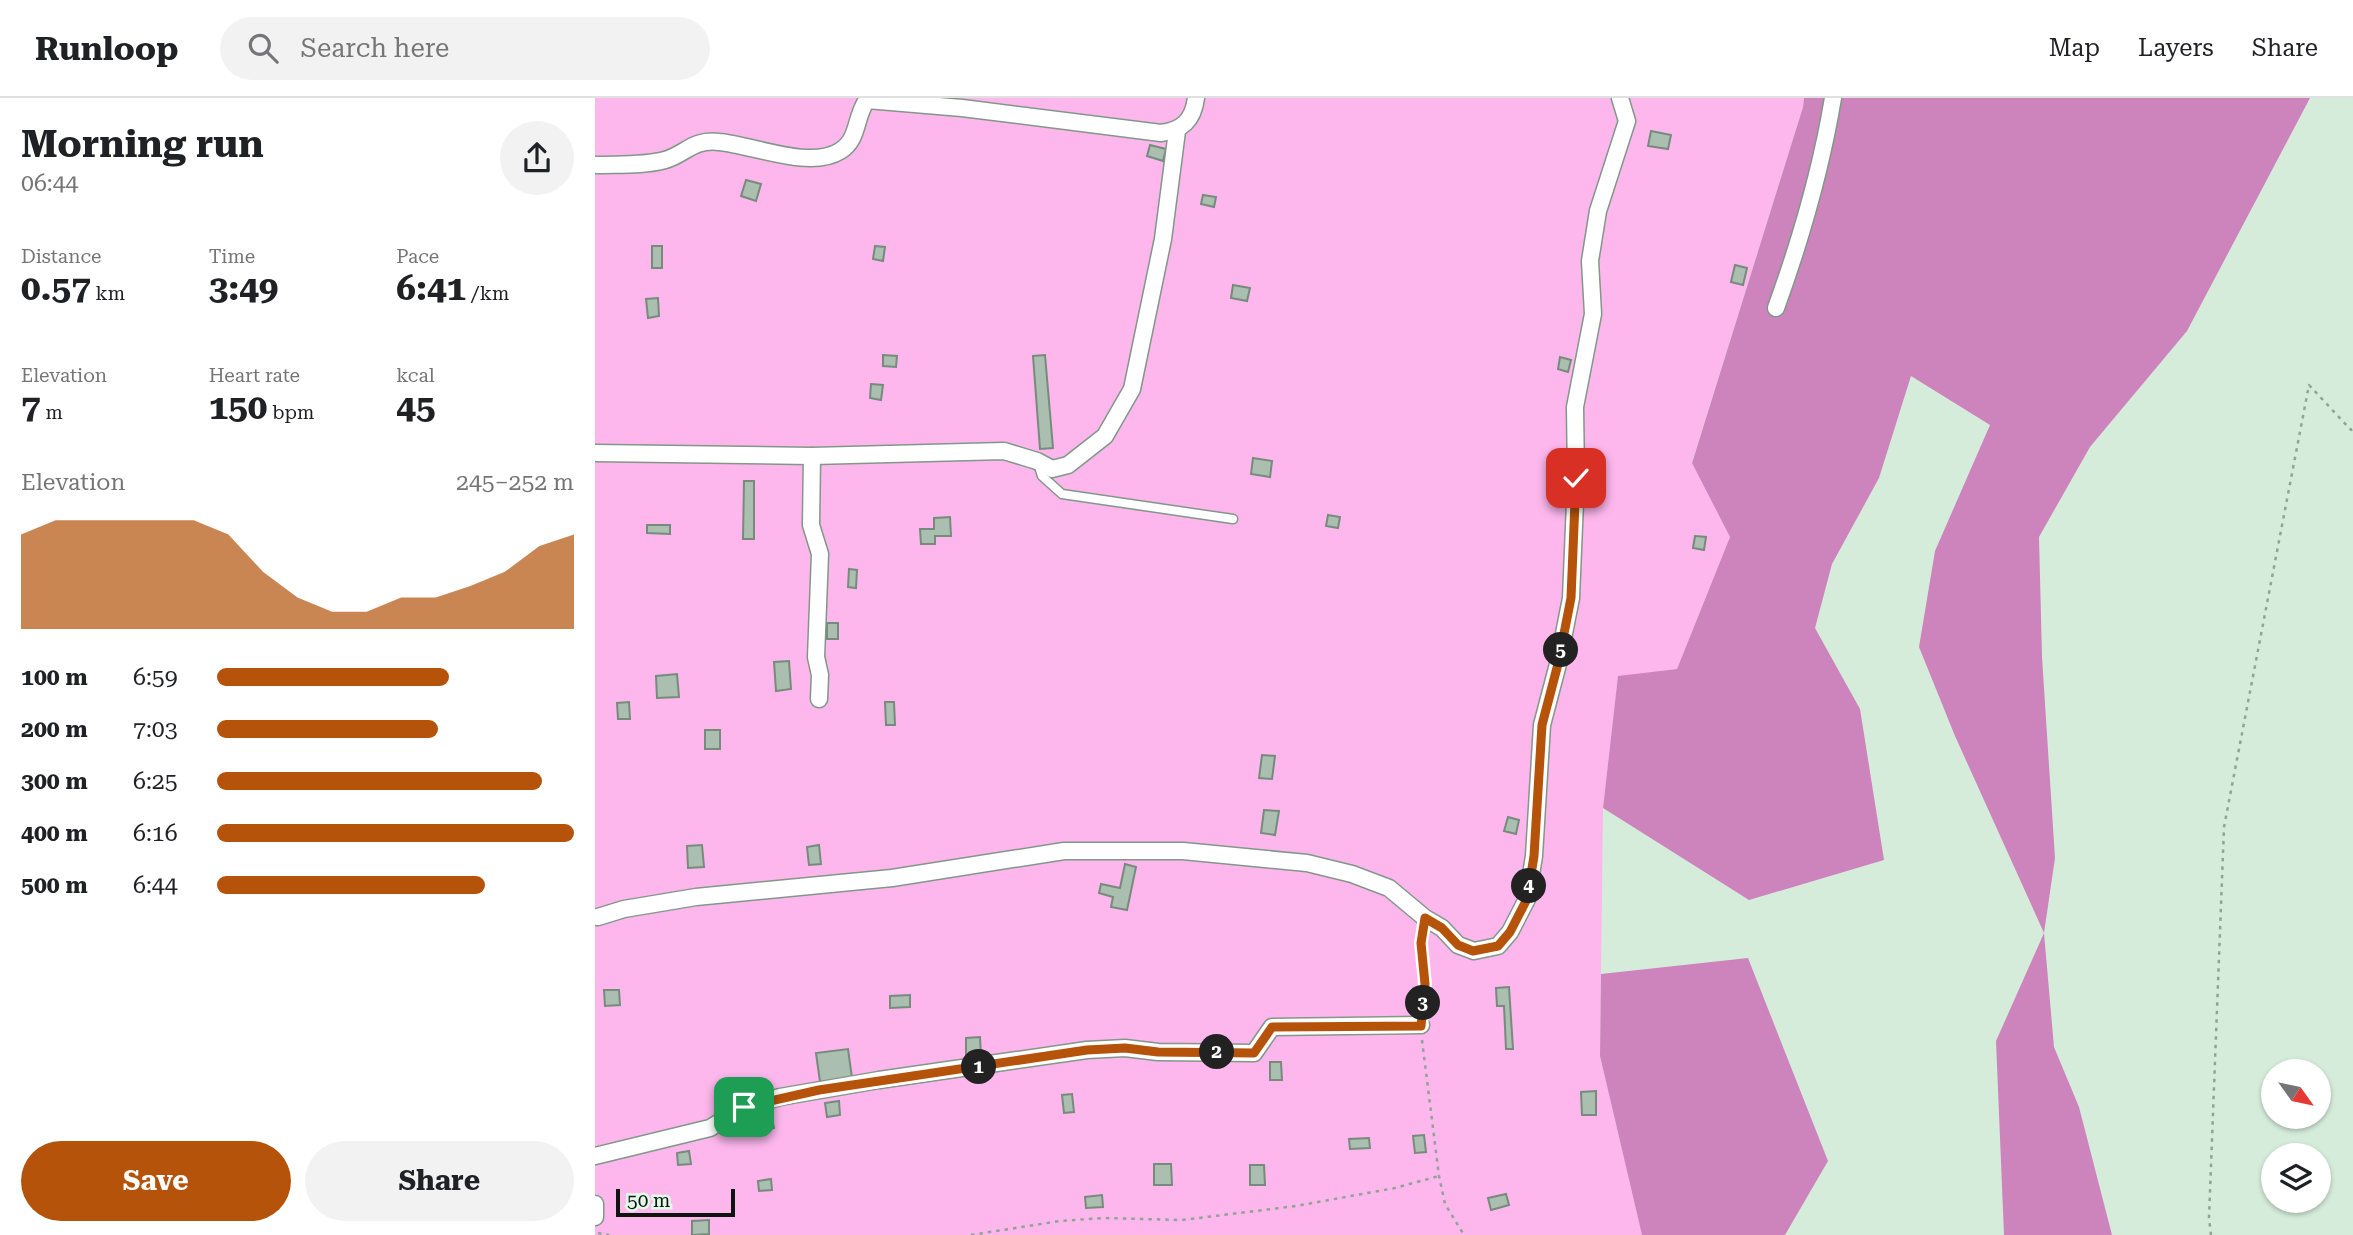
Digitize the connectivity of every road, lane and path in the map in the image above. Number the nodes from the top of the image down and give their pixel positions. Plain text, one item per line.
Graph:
1 (1196, 98) edge
2 (1620, 98) edge
3 (1833, 98) edge
4 (867, 99) edge
5 (1177, 131) junction
6 (595, 165) edge
7 (1776, 308) dead end
8 (2352, 430) edge
9 (595, 453) edge
10 (812, 456) junction
11 (1037, 461) junction
12 (1233, 520) dead end
13 (819, 699) dead end
14 (596, 916) edge
15 (1425, 918) junction
16 (1421, 1026) junction
17 (595, 1156) edge
18 (1439, 1176) junction
19 (595, 1203) edge
20 (595, 1217) edge
21 (595, 1233) edge
22 (609, 1235) edge
23 (971, 1235) edge
24 (1464, 1235) edge
25 (2211, 1235) edge

1 - 5 street
2 - 15 street
3 - 7 street
4 - 5 street
4 - 6 street
5 - 11 street
8 - 25 path
9 - 10 street
10 - 11 street
10 - 13 street
11 - 12 lane
14 - 15 street
15 - 16 path
16 - 17 street
16 - 18 path
18 - 23 path
18 - 24 path
19 - 20 street
21 - 22 path

